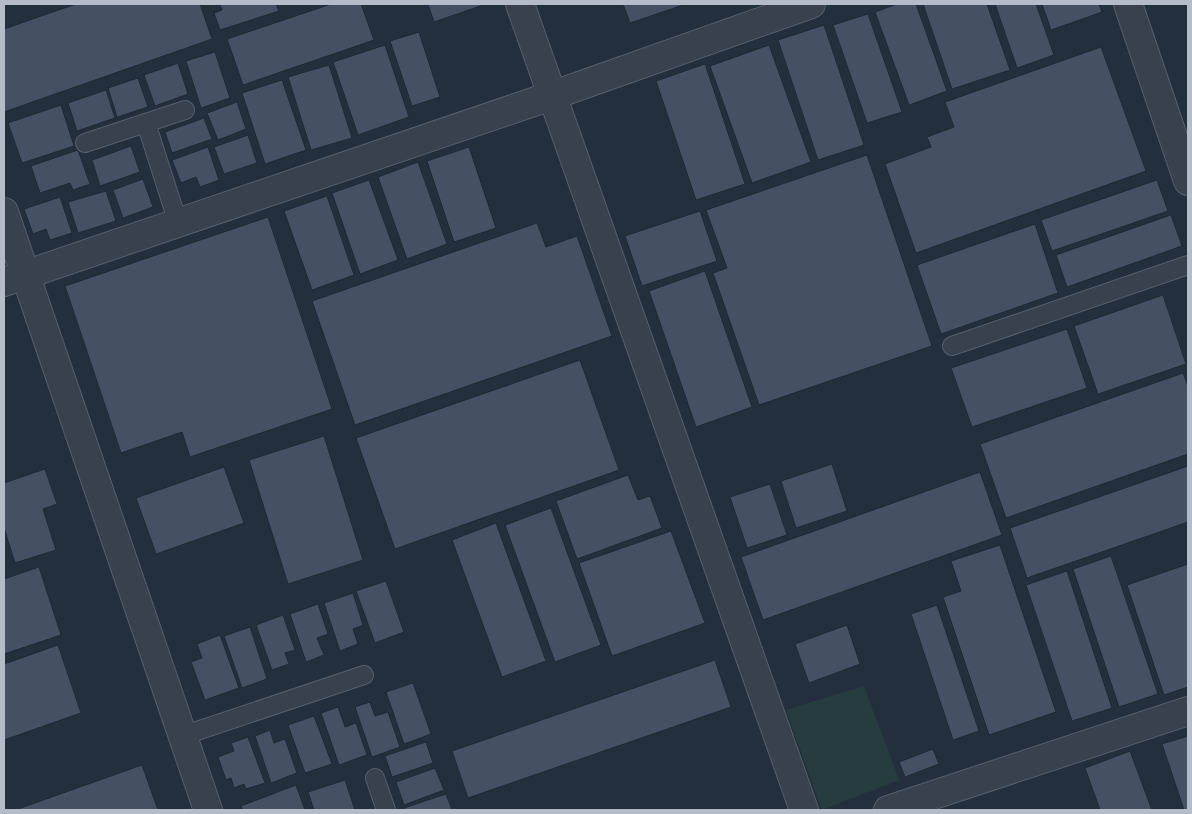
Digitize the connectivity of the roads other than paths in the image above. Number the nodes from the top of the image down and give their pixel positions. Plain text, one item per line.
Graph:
1 (520, 4) edge
2 (810, 4) edge
3 (1128, 4) edge
4 (551, 96) junction
5 (185, 110) dead end
6 (146, 123) junction
7 (85, 143) dead end
8 (1188, 181) edge
9 (4, 212) edge
10 (178, 223) junction
11 (1188, 264) edge
12 (15, 278) edge
13 (952, 346) dead end
14 (364, 675) dead end
15 (1188, 711) edge
16 (182, 736) junction
17 (375, 778) dead end
18 (208, 810) edge
19 (386, 810) edge
20 (804, 810) edge
21 (888, 810) edge

1 - 4 street
2 - 4 street
3 - 8 street
4 - 10 street
4 - 20 street
5 - 6 lane
6 - 7 lane
6 - 10 lane
9 - 12 street
10 - 12 street
11 - 13 lane
12 - 16 street
14 - 16 lane
15 - 21 street
16 - 18 street
17 - 19 lane

